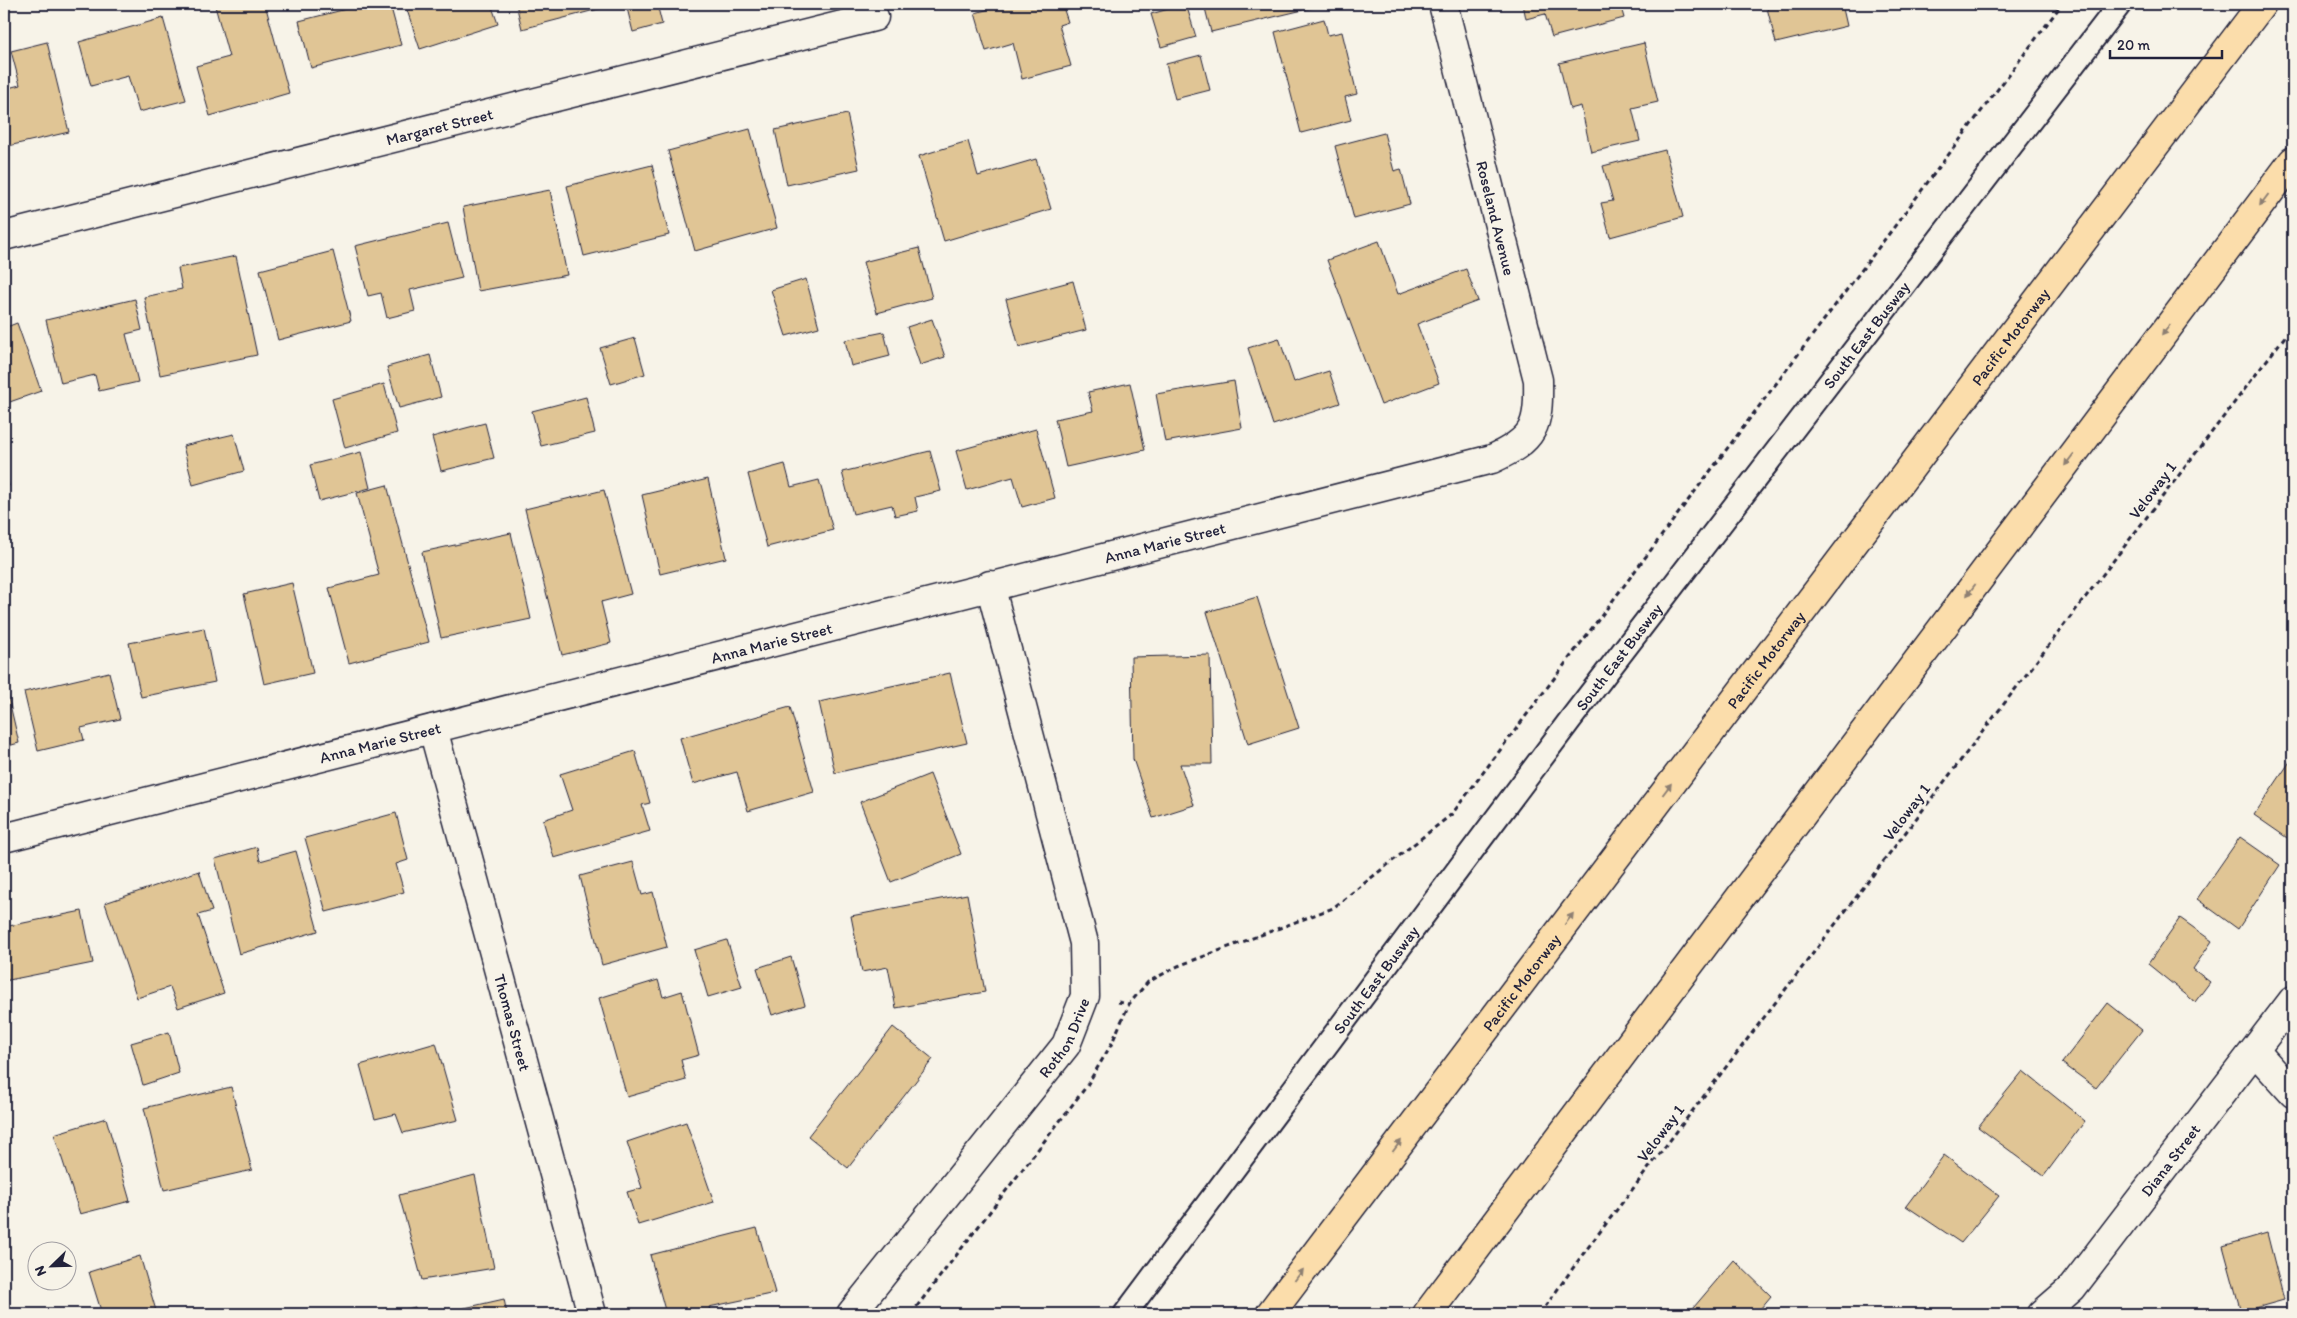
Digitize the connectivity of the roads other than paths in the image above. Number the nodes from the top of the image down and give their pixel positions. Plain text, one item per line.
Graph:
1 (1443, 4) edge
2 (2120, 4) edge
3 (2262, 4) edge
4 (874, 17) dead end
5 (2293, 161) edge
6 (4, 236) edge
7 (1532, 432) joint
8 (990, 585) junction
9 (433, 729) junction
10 (4, 838) edge
11 (2293, 1000) edge
12 (2255, 1051) junction
13 (2293, 1092) edge
14 (592, 1314) edge
15 (851, 1314) edge
16 (1125, 1314) edge
17 (1270, 1314) edge
18 (1427, 1314) edge
19 (2042, 1314) edge

1 - 7 street, Roseland Avenue
2 - 16 lane, South East Busway
17 -> 3 highway, Pacific Motorway
4 - 6 street, Margaret Street
5 -> 18 highway
7 - 8 street, Anna Marie Street
8 - 9 street, Anna Marie Street
8 - 15 street, Rothon Drive
9 - 10 street, Anna Marie Street
9 - 14 street, Thomas Street
11 - 12 street, Diana Street
12 - 13 street
12 - 19 street, Diana Street

